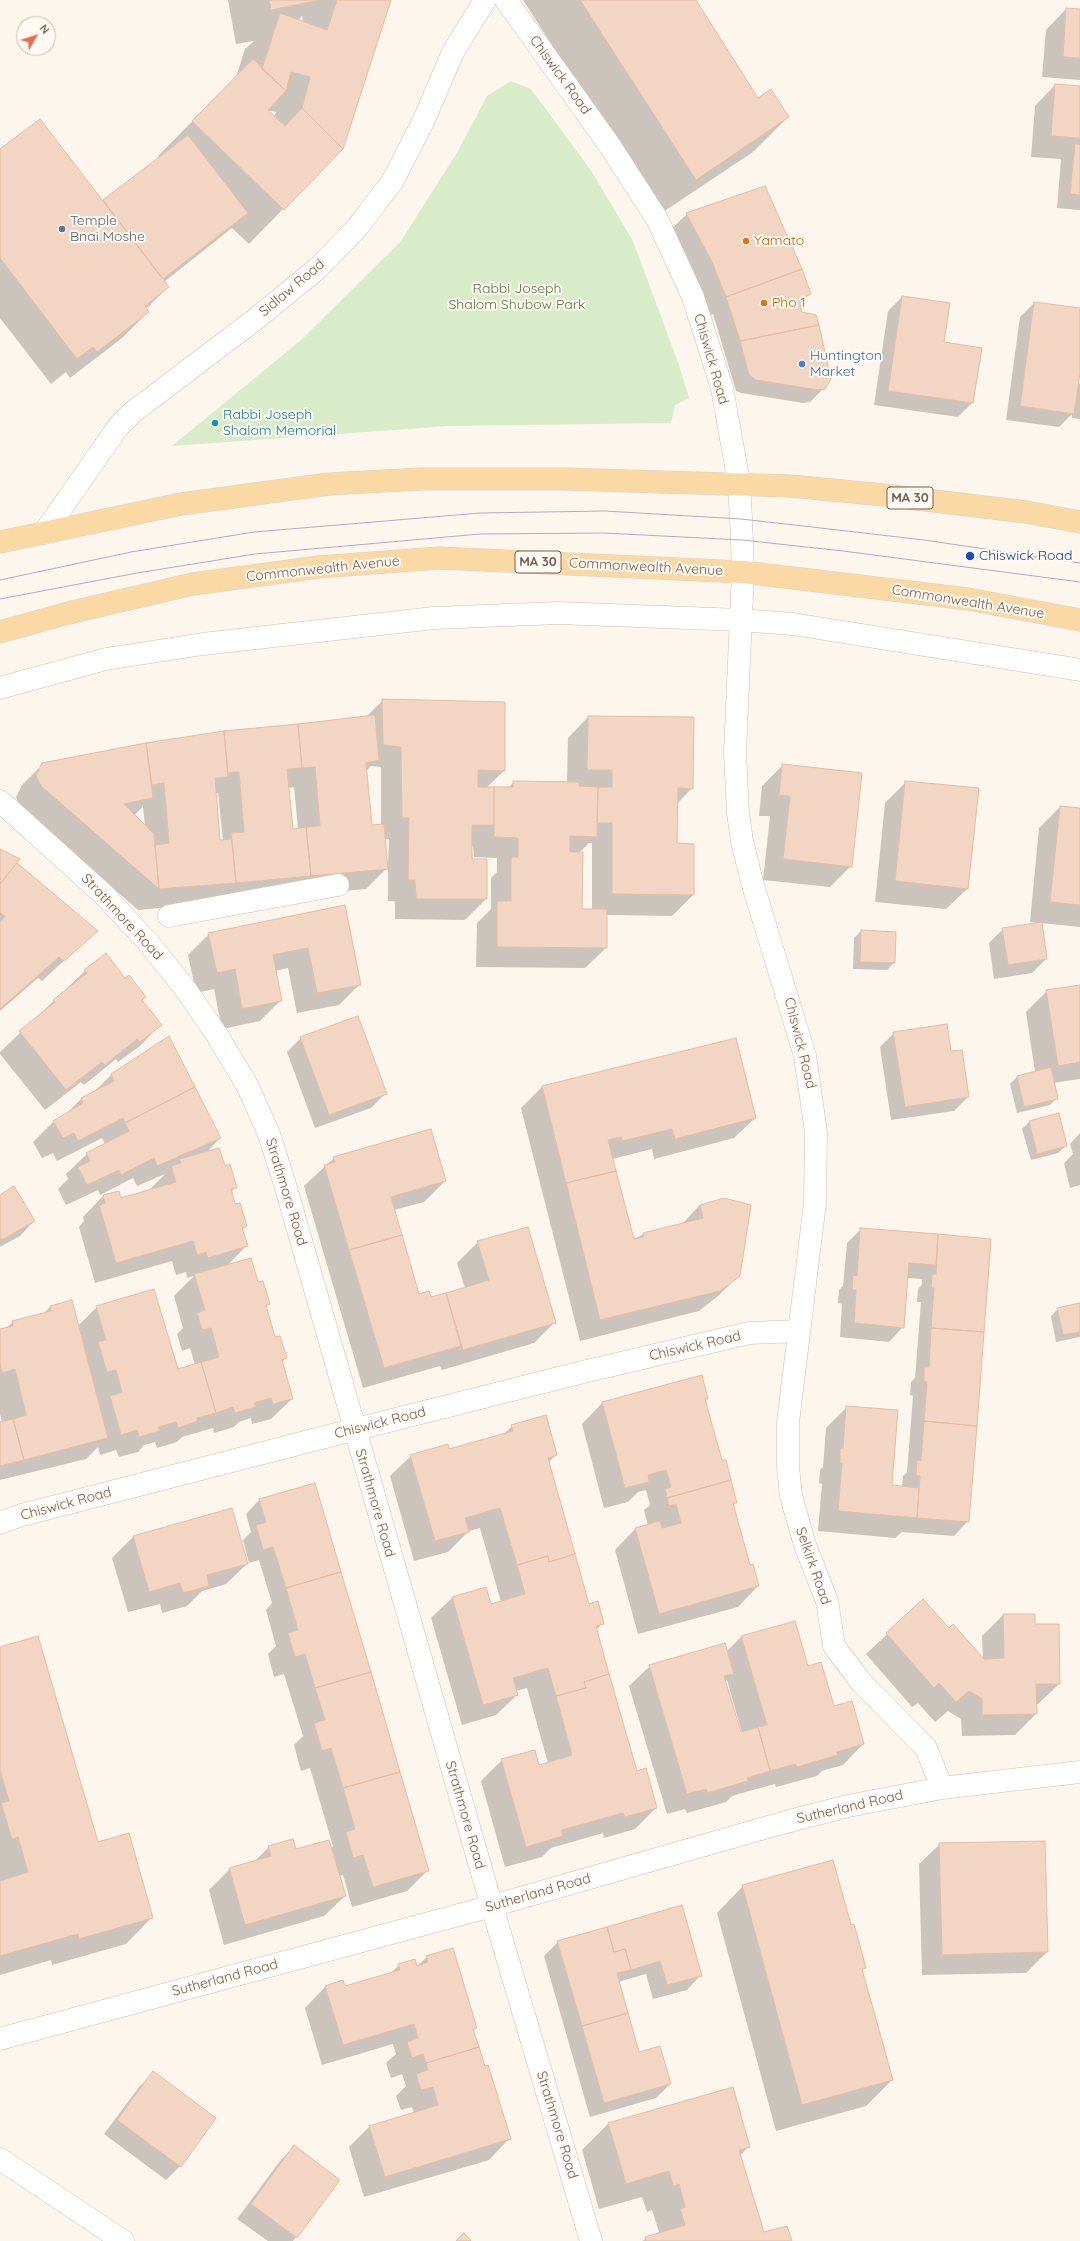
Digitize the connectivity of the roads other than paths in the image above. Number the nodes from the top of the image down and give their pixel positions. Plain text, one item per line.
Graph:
1 (485, 0) edge
2 (506, 0) edge
3 (740, 483) junction
4 (1080, 522) edge
5 (44, 533) junction
6 (0, 542) edge
7 (743, 572) junction
8 (740, 620) junction
9 (1080, 620) edge
10 (0, 632) edge
11 (1080, 670) edge
12 (0, 688) edge
13 (0, 801) edge
14 (338, 885) dead end
15 (169, 916) dead end
16 (798, 1331) junction
17 (354, 1430) junction
18 (0, 1523) edge
19 (1080, 1772) edge
20 (942, 1788) junction
21 (492, 1906) junction
22 (0, 2038) edge
23 (0, 2160) edge
24 (123, 2241) edge
25 (592, 2241) edge

1 - 5 street, Sidlaw Road
2 - 3 street, Chiswick Road
3 - 4 main road, MA 30
3 - 5 main road, MA 30
3 - 7 street, Chiswick Road
5 - 6 main road, MA 30
7 - 8 street, Chiswick Road
7 - 9 main road, Commonwealth Avenue / MA 30
7 - 10 main road, Commonwealth Avenue / MA 30
8 - 11 street
8 - 12 street
8 - 16 street, Chiswick Road
13 - 17 street, Strathmore Road
14 - 15 street
16 - 17 street, Chiswick Road
16 - 20 street, Selkirk Road
17 - 18 street, Chiswick Road
17 - 21 street, Strathmore Road
19 - 20 street, Sutherland Road
20 - 21 street, Sutherland Road
21 - 22 street, Sutherland Road
21 - 25 street, Strathmore Road
23 - 24 street

